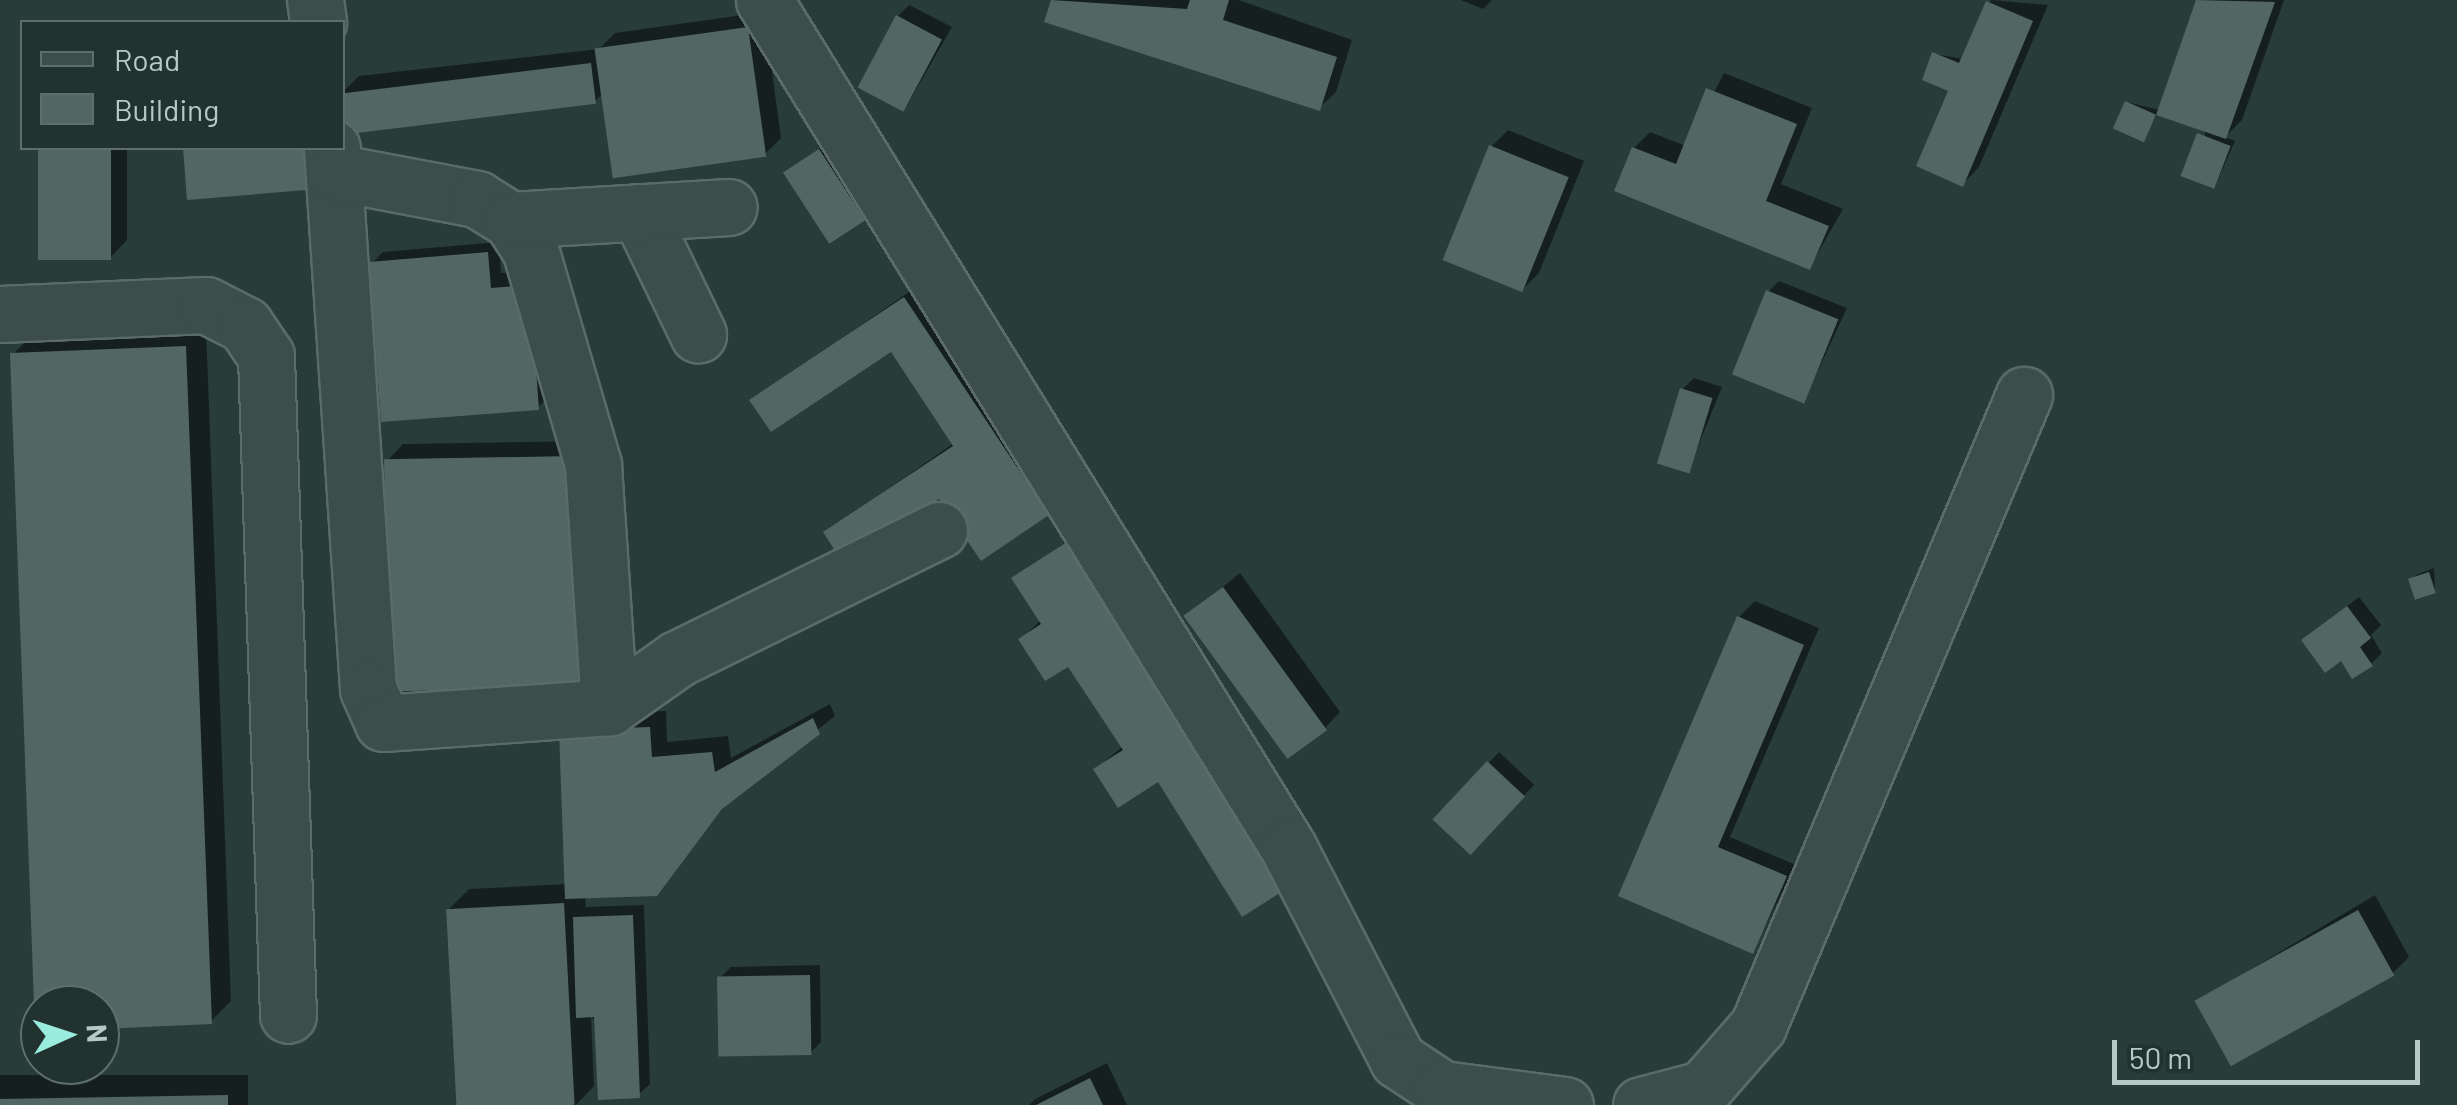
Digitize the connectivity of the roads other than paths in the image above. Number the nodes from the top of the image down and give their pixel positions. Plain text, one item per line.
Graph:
1 (764, 0) edge
2 (333, 160) edge
3 (729, 207) dead end
4 (639, 212) junction
5 (512, 220) junction
6 (0, 314) edge
7 (698, 334) dead end
8 (2024, 395) dead end
9 (940, 530) dead end
10 (609, 707) junction
11 (288, 1015) dead end
12 (1565, 1105) edge
13 (1640, 1105) edge

1 - 12 lane
2 - 5 lane
2 - 10 lane
3 - 4 lane
4 - 5 lane
4 - 7 lane
5 - 10 lane
6 - 11 lane
8 - 13 lane
9 - 10 lane

